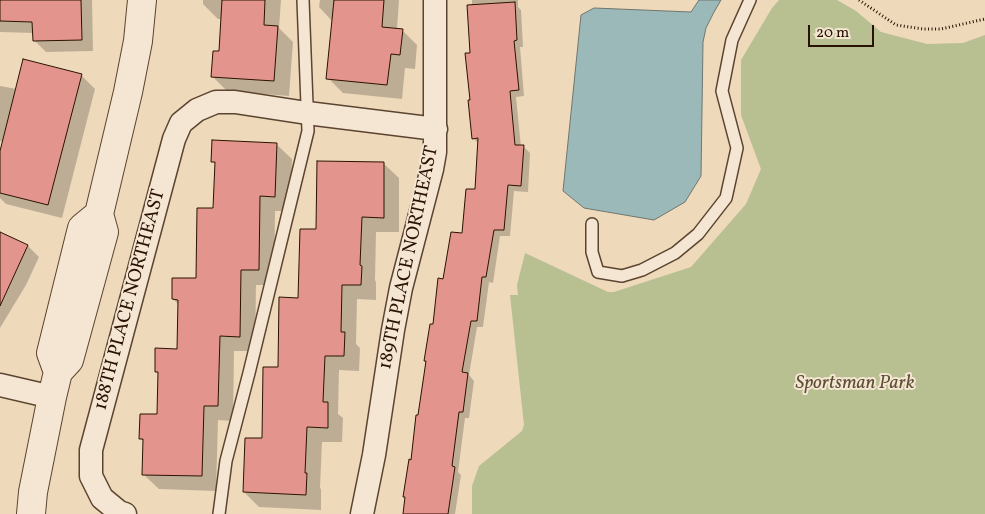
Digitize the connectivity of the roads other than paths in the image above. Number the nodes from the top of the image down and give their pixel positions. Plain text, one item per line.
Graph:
1 (142, 0) edge
2 (302, 0) edge
3 (435, 0) edge
4 (750, 0) edge
5 (307, 113) junction
6 (436, 129) junction
7 (592, 224) dead end
8 (0, 385) edge
9 (55, 385) junction
10 (31, 514) edge
11 (125, 514) edge
12 (219, 514) edge
13 (362, 514) edge

1 - 9 street
2 - 5 lane
3 - 6 street, 189TH PLACE NORTHEAST
4 - 7 lane
5 - 6 street
5 - 11 street, 188TH PLACE NORTHEAST
5 - 12 lane
6 - 13 street, 189TH PLACE NORTHEAST
8 - 9 street
9 - 10 street

